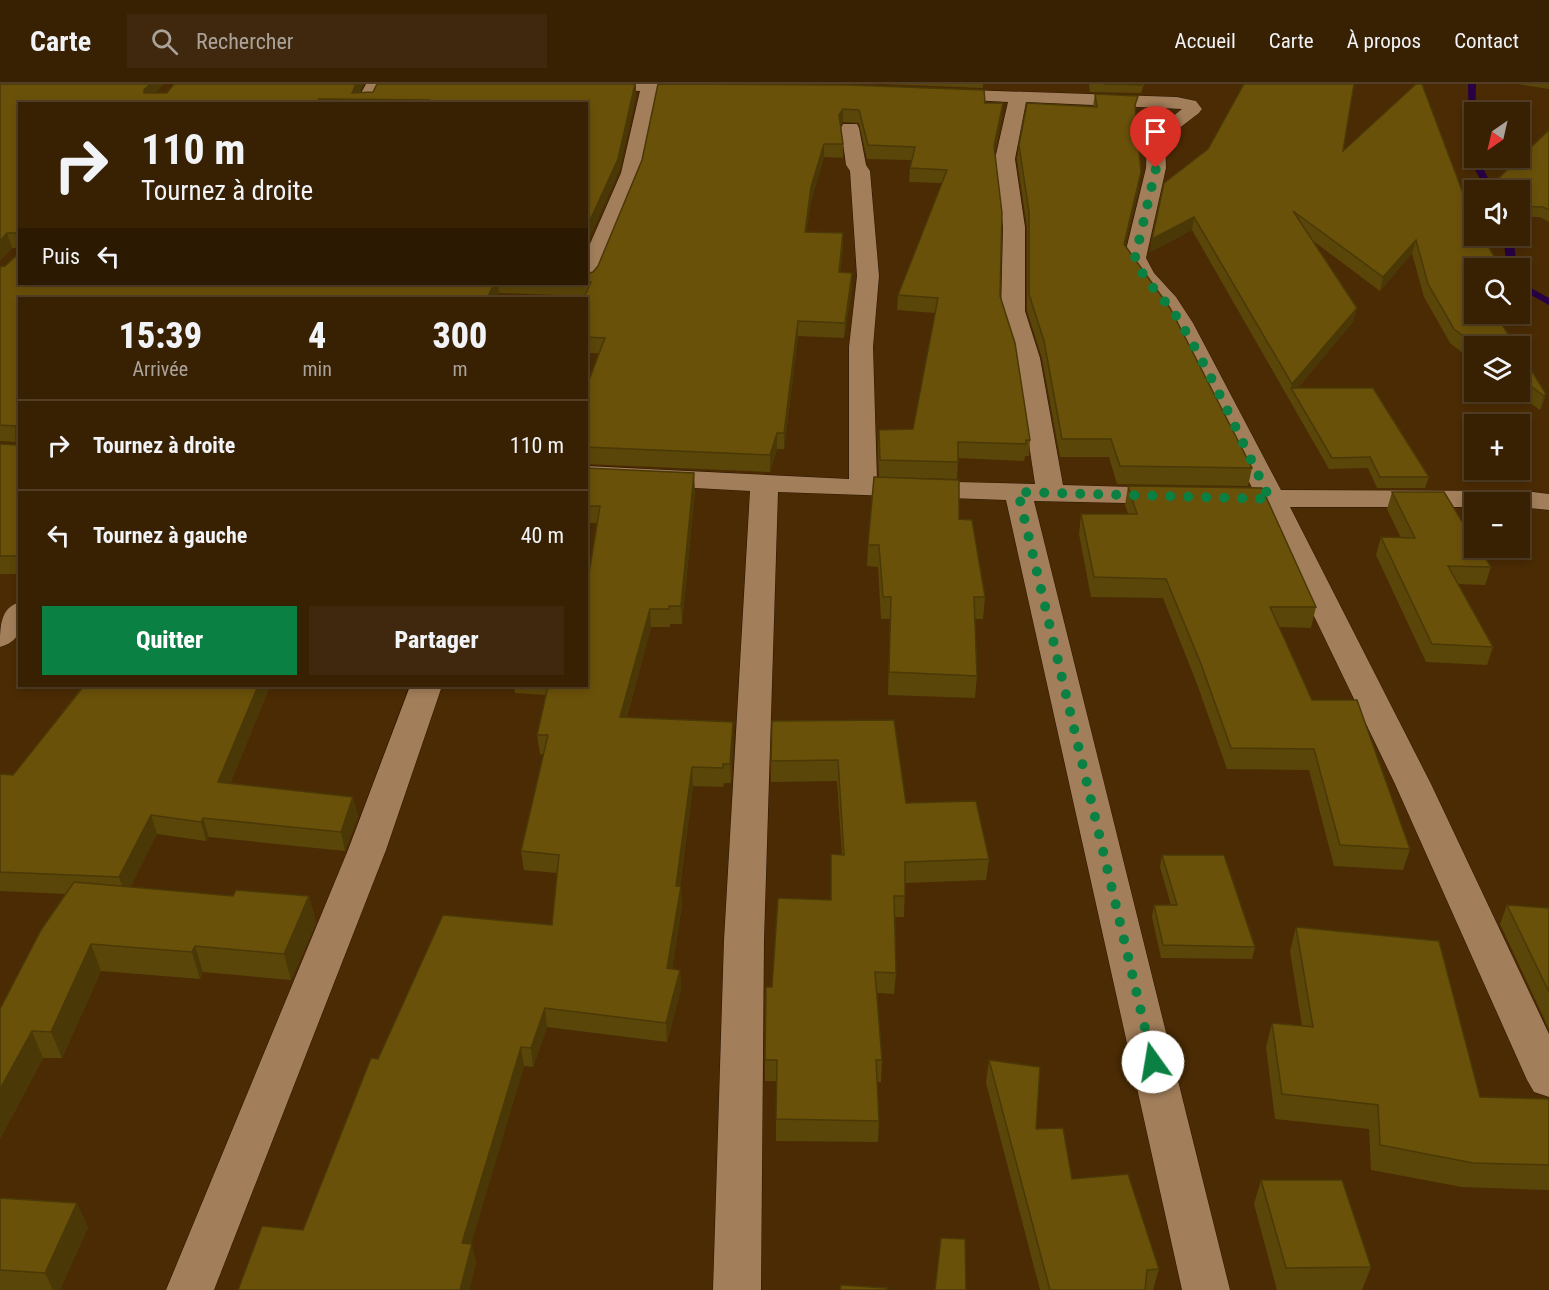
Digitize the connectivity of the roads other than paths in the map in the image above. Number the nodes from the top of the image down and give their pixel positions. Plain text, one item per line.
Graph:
1 (375, 84) edge
2 (565, 84) edge
3 (651, 86) edge
4 (721, 89) edge
5 (916, 93) edge
6 (1018, 97) junction
7 (365, 102) edge
8 (850, 128) edge
9 (588, 277) edge
10 (588, 474) edge
11 (764, 484) junction
12 (863, 488) junction
13 (1034, 492) junction
14 (1189, 497) edge
15 (1224, 498) edge
16 (1270, 499) junction
17 (1549, 502) edge
18 (18, 614) edge
19 (0, 637) edge
20 (426, 687) edge
21 (1549, 1080) edge
22 (190, 1290) edge
23 (736, 1290) edge
24 (1206, 1290) edge

1 - 7 street
2 - 3 street
3 - 4 street
3 - 9 street
5 - 6 street
6 - 13 street
6 - 16 street
8 - 12 street
10 - 11 street
11 - 12 street
11 - 23 street
12 - 13 street
13 - 14 street
13 - 24 street
15 - 16 street
16 - 17 street
16 - 21 street
18 - 19 street
20 - 22 street

